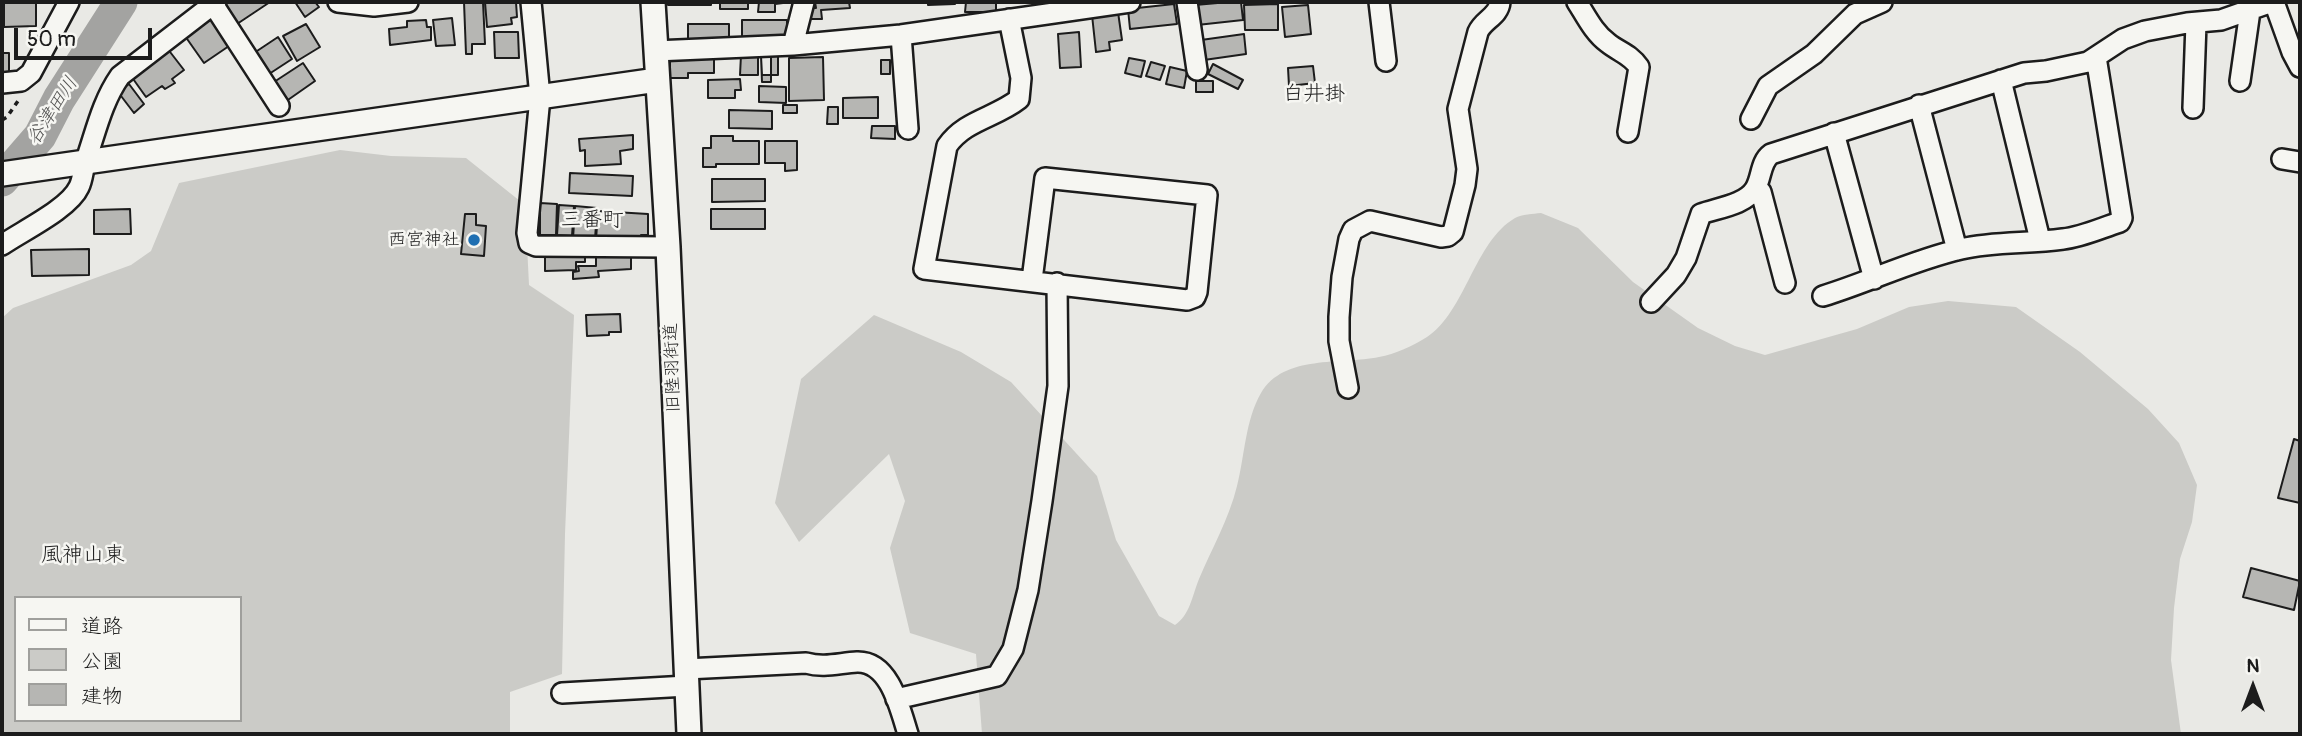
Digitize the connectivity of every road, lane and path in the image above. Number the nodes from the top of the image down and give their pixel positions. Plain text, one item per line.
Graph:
1 (69, 2) edge
2 (338, 2) edge
3 (408, 2) edge
4 (531, 2) edge
5 (653, 2) edge
6 (804, 2) edge
7 (1130, 2) edge
8 (1187, 2) edge
9 (1379, 2) edge
10 (1500, 2) edge
11 (1577, 2) edge
12 (1882, 2) edge
13 (2273, 2) edge
14 (214, 3) edge
15 (2250, 11) junction
16 (1009, 19) junction
17 (2196, 23) junction
18 (901, 34) junction
19 (793, 45) junction
20 (655, 51) junction
21 (2096, 57) junction
22 (1386, 61) dead end
23 (2300, 67) edge
24 (1197, 70) dead end
25 (657, 80) junction
26 (2001, 80) junction
27 (2240, 81) dead end
28 (2, 83) edge
29 (540, 97) junction
30 (1919, 105) junction
31 (279, 106) dead end
32 (2193, 108) dead end
33 (1751, 119) dead end
34 (908, 129) dead end
35 (1628, 132) dead end
36 (1833, 134) junction
37 (76, 163) junction
38 (2, 174) edge
39 (1755, 189) junction
40 (2040, 240) junction
41 (2, 245) edge
42 (668, 247) junction
43 (1957, 250) junction
44 (1874, 279) junction
45 (1032, 280) junction
46 (1057, 283) junction
47 (1786, 283) dead end
48 (1823, 296) dead end
49 (1651, 302) dead end
50 (1348, 388) dead end
51 (687, 677) junction
52 (562, 693) dead end
53 (897, 699) junction
54 (689, 734) edge
55 (908, 734) edge

1 - 28 street
2 - 3 street
4 - 29 street
5 - 20 street, 旧陸羽街道
6 - 19 street
7 - 16 street
8 - 24 street
9 - 22 street
10 - 50 street
11 - 35 street
12 - 33 street
13 - 15 street
13 - 23 street
14 - 31 street
14 - 37 street
15 - 17 street
15 - 27 street
16 - 18 street
16 - 45 street
17 - 21 street
17 - 32 street
18 - 19 street
18 - 34 street
19 - 20 street
20 - 25 street, 旧陸羽街道
21 - 26 street
21 - 40 street
25 - 29 street
25 - 42 street, 旧陸羽街道
26 - 30 street
26 - 40 street
29 - 37 street
29 - 42 street
30 - 36 street
30 - 43 street
36 - 39 street
36 - 44 street
37 - 38 street
37 - 41 street
39 - 47 street
39 - 49 street
40 - 43 street
42 - 51 street, 旧陸羽街道
43 - 44 street
44 - 48 street
45 - 46 street
45 - 46 street
46 - 53 street
51 - 52 street
51 - 53 street
51 - 54 street, 旧陸羽街道
53 - 55 street

